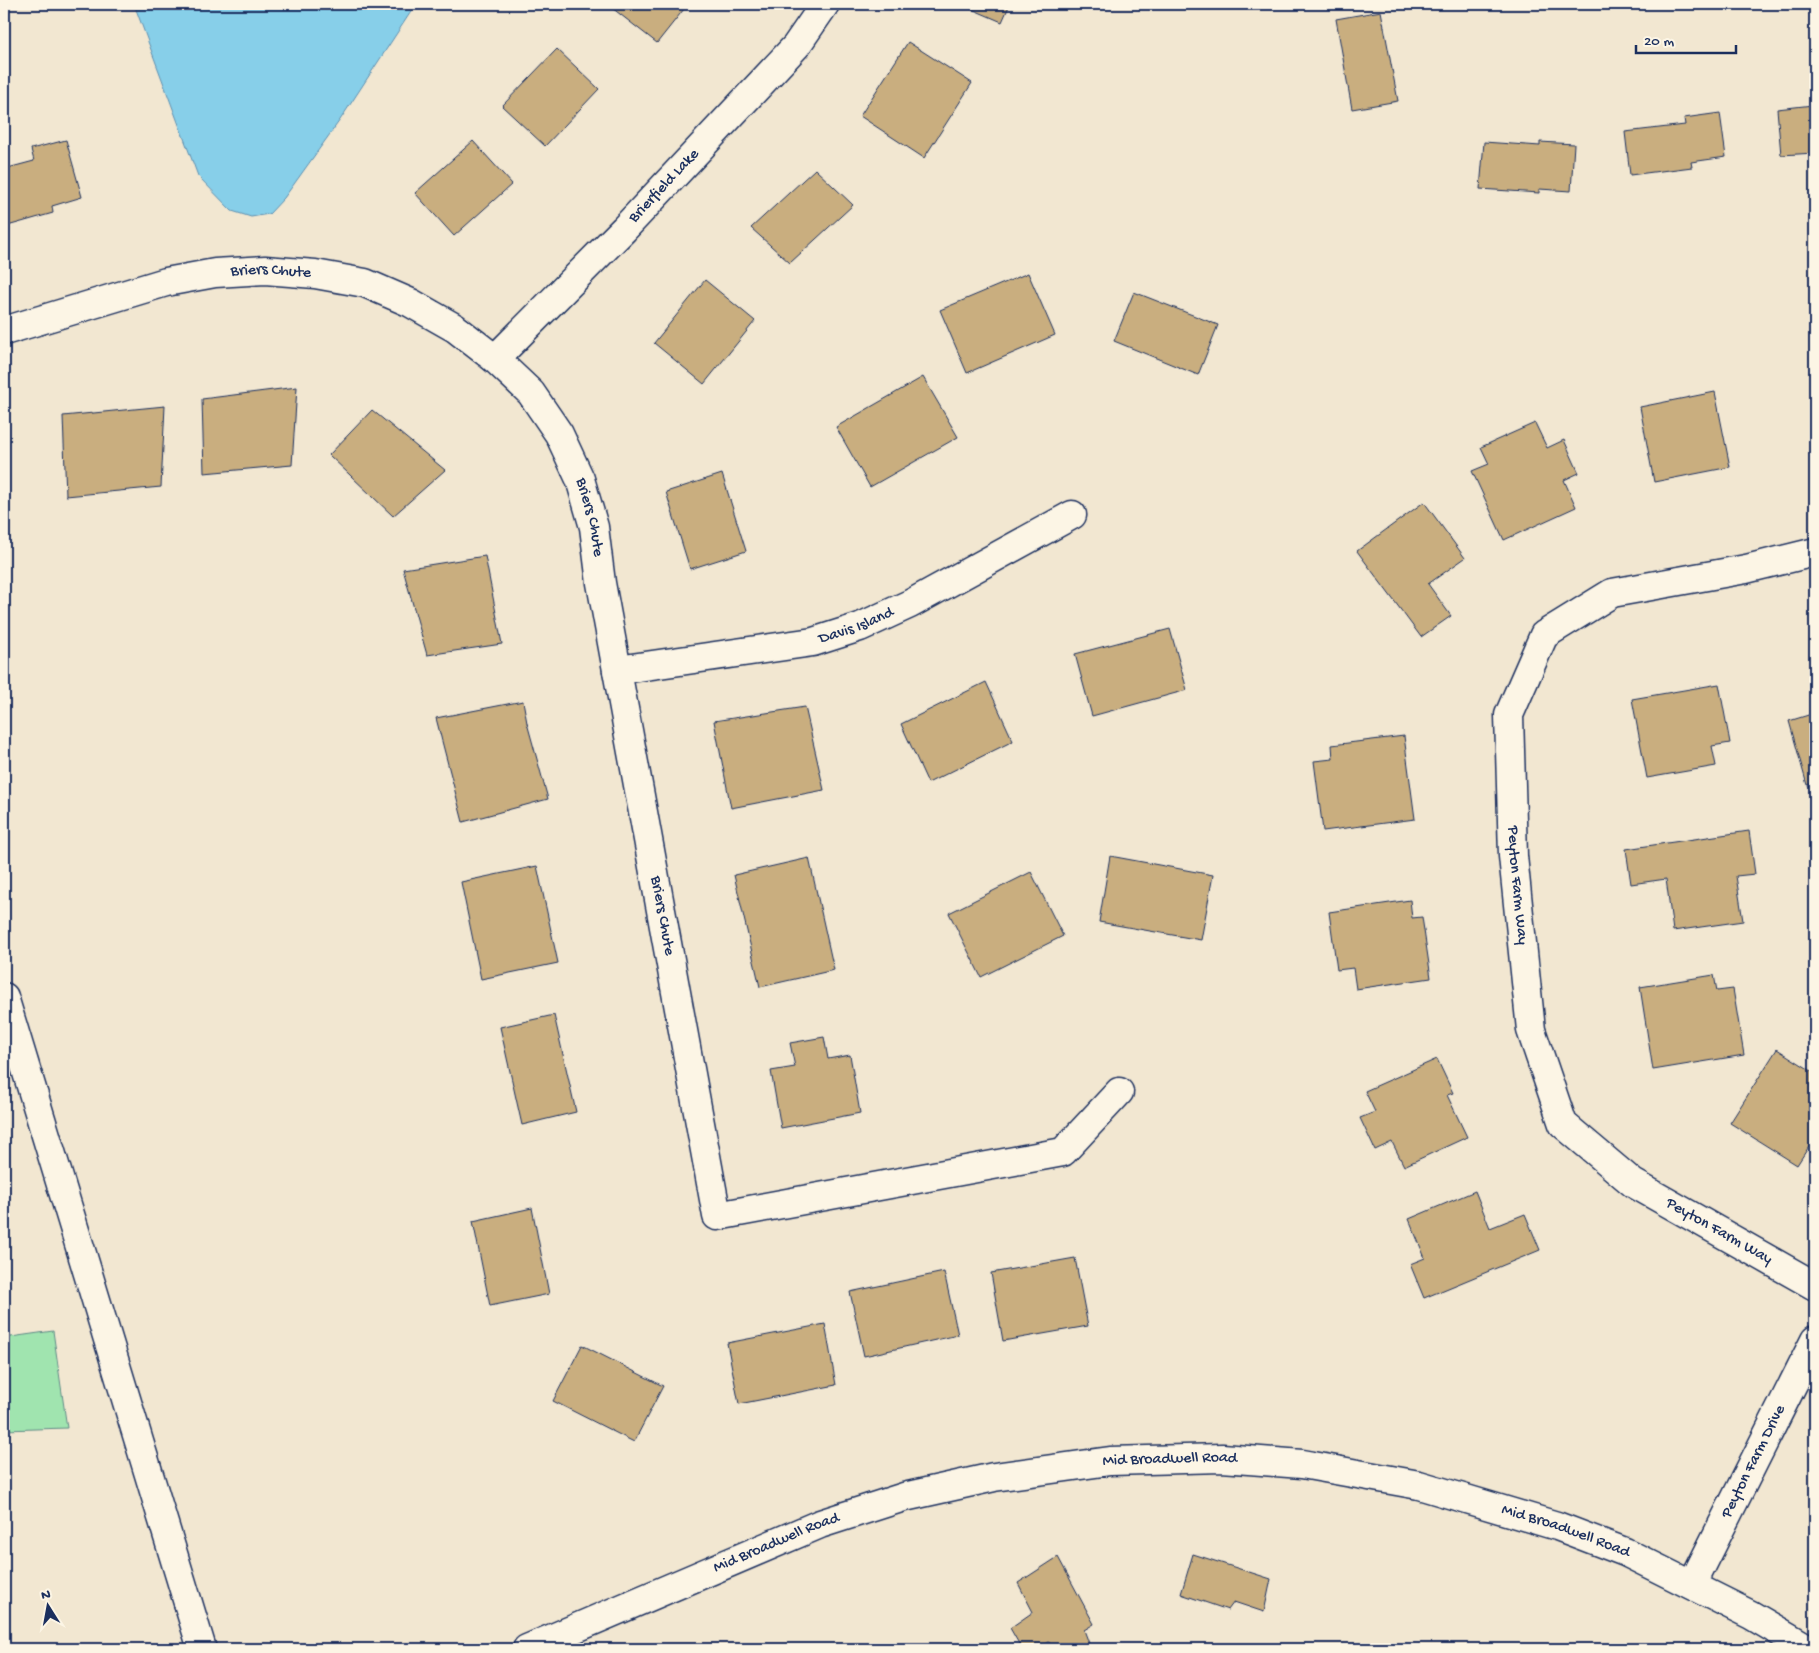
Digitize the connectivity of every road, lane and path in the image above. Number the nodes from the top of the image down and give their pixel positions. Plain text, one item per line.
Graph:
1 (826, 4) edge
2 (4, 332) edge
3 (496, 359) junction
4 (1072, 515) dead end
5 (1815, 552) edge
6 (617, 670) junction
7 (4, 997) edge
8 (1120, 1092) dead end
9 (1815, 1286) edge
10 (1815, 1340) edge
11 (1692, 1585) junction
12 (553, 1644) edge
13 (202, 1649) edge
14 (527, 1649) edge
15 (1809, 1649) edge

1 - 3 street, Brierfield Lake
2 - 3 street, Briers Chute
3 - 6 street, Briers Chute
4 - 6 street, Davis Island
5 - 9 street, Peyton Farm Way
6 - 8 street, Briers Chute
7 - 13 street
10 - 11 street, Peyton Farm Drive
11 - 12 street, Mid Broadwell Road
11 - 15 street, Mid Broadwell Road
12 - 14 street, Mid Broadwell Road

